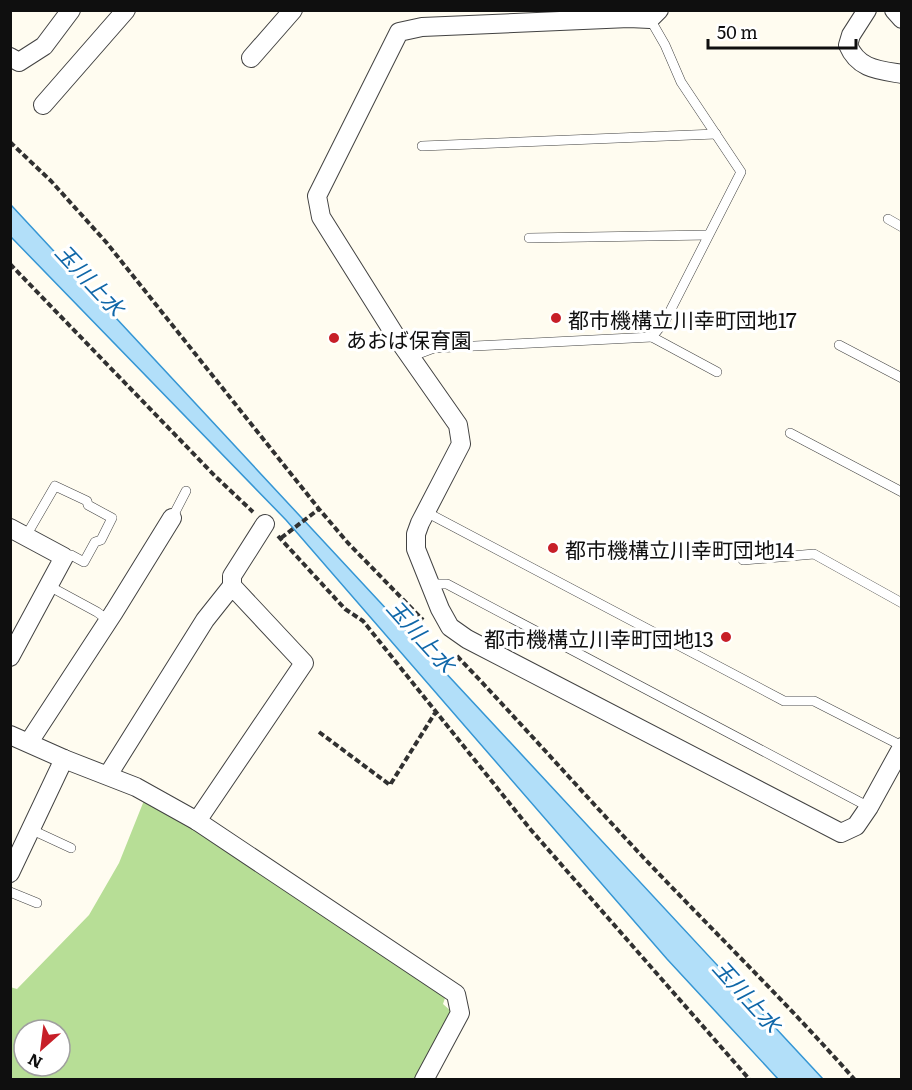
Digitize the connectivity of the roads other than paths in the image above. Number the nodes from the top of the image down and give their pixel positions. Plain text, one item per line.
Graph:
1 (71, 10) edge
2 (126, 10) edge
3 (293, 10) edge
4 (867, 10) edge
5 (894, 10) edge
6 (654, 15) edge
7 (902, 19) edge
8 (10, 57) edge
9 (251, 58) dead end
10 (902, 74) edge
11 (43, 105) dead end
12 (716, 134) junction
13 (422, 146) dead end
14 (888, 219) dead end
15 (902, 227) edge
16 (708, 235) junction
17 (529, 238) dead end
18 (652, 337) junction
19 (839, 345) dead end
20 (410, 357) junction
21 (717, 372) dead end
22 (902, 378) edge
23 (790, 433) dead end
24 (186, 491) dead end
25 (902, 492) edge
26 (426, 512) junction
27 (171, 518) joint
28 (266, 524) road end
29 (18, 532) edge
30 (64, 558) junction
31 (743, 560) dead end
32 (431, 584) junction
33 (49, 586) junction
34 (232, 586) junction
35 (902, 603) edge
36 (108, 620) junction
37 (10, 657) edge
38 (10, 735) edge
39 (29, 742) junction
40 (902, 747) edge
41 (64, 759) junction
42 (896, 772) edge
43 (108, 775) junction
44 (869, 807) junction
45 (197, 821) junction
46 (30, 829) junction
47 (71, 848) dead end
48 (10, 873) edge
49 (10, 892) edge
50 (37, 903) dead end
51 (424, 1080) edge

1 - 8 street
2 - 11 street
3 - 9 street
4 - 10 street
5 - 7 street
6 - 12 lane
6 - 20 street
12 - 13 lane
12 - 16 lane
14 - 15 lane
16 - 17 lane
16 - 18 lane
18 - 20 lane
18 - 21 lane
19 - 22 lane
20 - 26 street
23 - 25 lane
24 - 27 lane
26 - 32 street
26 - 40 lane
27 - 36 street
28 - 34 street
29 - 30 street
29 - 30 lane
30 - 33 street
31 - 35 lane
32 - 44 lane
32 - 44 street
33 - 36 lane
33 - 37 street
34 - 43 street
34 - 45 street
36 - 39 street
38 - 39 street
39 - 41 street
40 - 42 street
41 - 43 street
41 - 46 street
42 - 44 street
43 - 45 street
45 - 51 street
46 - 47 lane
46 - 48 street
49 - 50 lane

